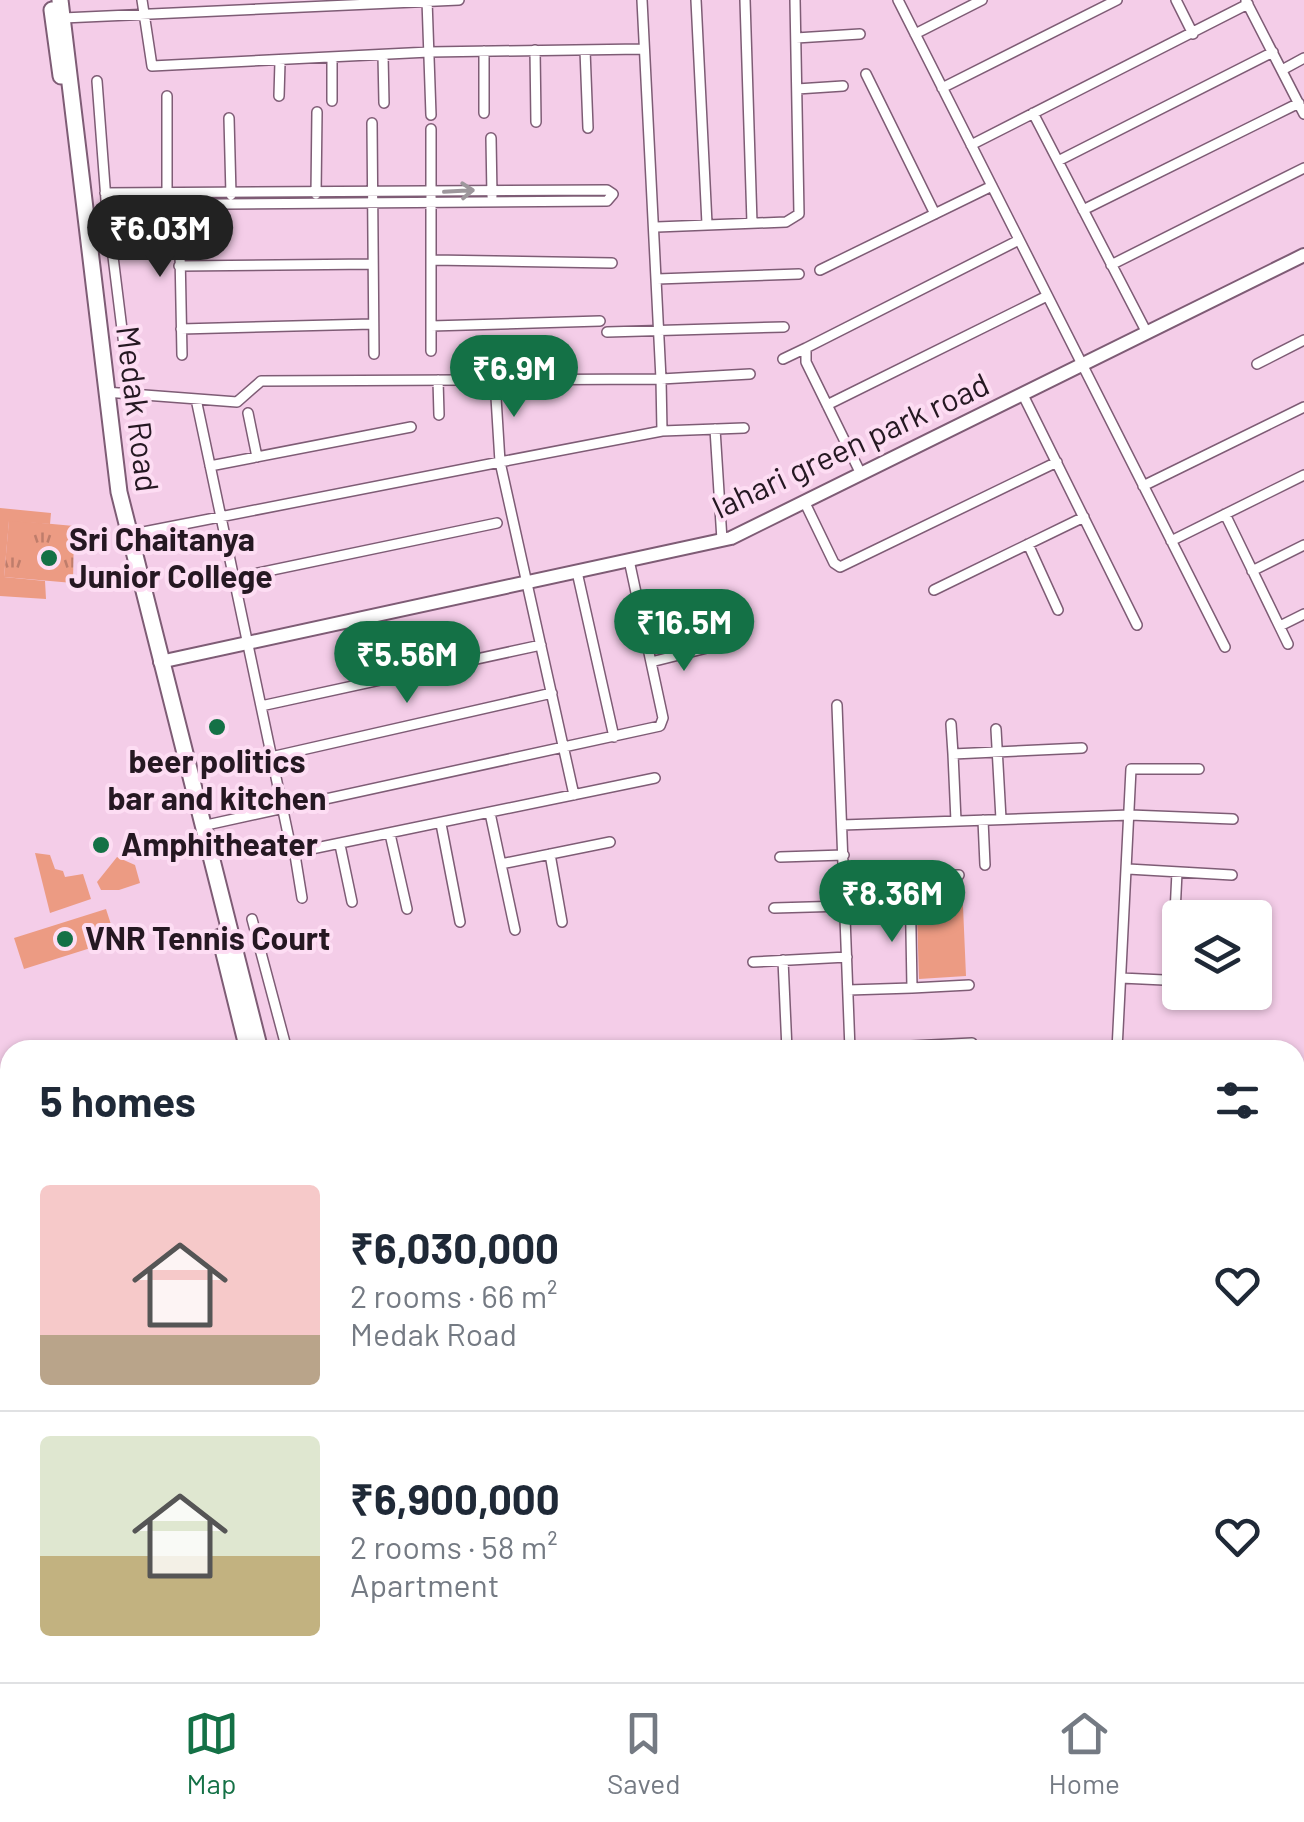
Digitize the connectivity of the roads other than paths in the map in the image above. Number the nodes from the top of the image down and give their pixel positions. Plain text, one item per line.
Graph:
1 (50, 0) edge
2 (60, 0) edge
3 (142, 0) edge
4 (459, 0) edge
5 (642, 0) edge
6 (696, 0) edge
7 (745, 0) edge
8 (794, 0) edge
9 (898, 0) edge
10 (982, 0) edge
11 (1117, 0) edge
12 (1176, 0) edge
13 (428, 1) edge
14 (1246, 2) edge
15 (144, 17) junction
16 (63, 18) junction
17 (860, 34) dead end
18 (915, 34) junction
19 (1193, 34) junction
20 (796, 38) junction
21 (642, 49) junction
22 (535, 50) junction
23 (585, 50) junction
24 (484, 51) junction
25 (429, 52) junction
26 (1272, 52) junction
27 (383, 55) junction
28 (332, 58) junction
29 (1304, 58) edge
30 (280, 62) junction
31 (152, 66) junction
32 (1282, 70) junction
33 (866, 74) dead end
34 (153, 78) dead end
35 (98, 81) dead end
36 (843, 86) dead end
37 (942, 88) junction
38 (797, 90) junction
39 (168, 96) dead end
40 (279, 96) dead end
41 (332, 101) dead end
42 (384, 103) dead end
43 (1302, 109) edge
44 (317, 112) dead end
45 (484, 113) dead end
46 (1034, 114) junction
47 (431, 115) dead end
48 (230, 118) dead end
49 (536, 122) dead end
50 (372, 123) dead end
51 (431, 128) dead end
52 (588, 128) dead end
53 (491, 138) dead end
54 (971, 145) junction
55 (1058, 161) junction
56 (1304, 168) edge
57 (992, 186) junction
58 (491, 190) junction
59 (230, 192) junction
60 (430, 192) junction
61 (315, 198) junction
62 (371, 198) junction
63 (106, 199) junction
64 (167, 199) junction
65 (179, 200) junction
66 (85, 201) junction
67 (494, 203) junction
68 (231, 204) junction
69 (430, 204) junction
70 (1083, 210) junction
71 (935, 214) junction
72 (752, 223) junction
73 (707, 224) junction
74 (657, 227) junction
75 (1019, 240) junction
76 (1304, 256) edge
77 (432, 260) junction
78 (612, 263) dead end
79 (373, 264) junction
80 (1112, 265) junction
81 (180, 266) junction
82 (820, 270) dead end
83 (799, 274) dead end
84 (656, 280) junction
85 (1048, 296) junction
86 (600, 320) dead end
87 (372, 324) junction
88 (431, 326) junction
89 (784, 327) dead end
90 (181, 329) junction
91 (659, 331) junction
92 (607, 332) dead end
93 (1146, 333) junction
94 (1304, 340) edge
95 (806, 348) junction
96 (431, 351) dead end
97 (182, 354) dead end
98 (374, 354) dead end
99 (784, 359) dead end
100 (1256, 364) dead end
101 (1082, 365) junction
102 (750, 374) dead end
103 (661, 379) junction
104 (438, 380) junction
105 (495, 381) junction
106 (105, 392) junction
107 (130, 394) junction
108 (1024, 394) junction
109 (196, 399) junction
110 (827, 405) junction
111 (1304, 407) edge
112 (248, 413) dead end
113 (439, 415) dead end
114 (412, 427) dead end
115 (744, 428) dead end
116 (715, 429) junction
117 (662, 431) junction
118 (257, 457) junction
119 (500, 462) junction
120 (1057, 462) junction
121 (210, 466) junction
122 (860, 472) junction
123 (1304, 476) edge
124 (1144, 486) junction
125 (804, 501) junction
126 (1225, 514) junction
127 (221, 516) junction
128 (1084, 517) junction
129 (497, 523) dead end
130 (128, 536) junction
131 (722, 540) junction
132 (1171, 540) junction
133 (1028, 544) junction
134 (1304, 545) edge
135 (630, 560) junction
136 (1252, 571) junction
137 (576, 572) junction
138 (234, 578) junction
139 (527, 582) junction
140 (934, 590) dead end
141 (719, 596) dead end
142 (1058, 610) dead end
143 (1304, 614) edge
144 (641, 615) junction
145 (1137, 626) dead end
146 (1280, 626) junction
147 (247, 642) junction
148 (1288, 644) dead end
149 (541, 645) junction
150 (1225, 647) dead end
151 (707, 648) dead end
152 (160, 662) junction
153 (651, 662) junction
154 (552, 693) junction
155 (261, 706) junction
156 (837, 706) dead end
157 (950, 724) dead end
158 (996, 729) dead end
159 (614, 737) junction
160 (564, 748) junction
161 (1082, 748) dead end
162 (997, 752) junction
163 (952, 754) junction
164 (271, 756) junction
165 (1199, 770) dead end
166 (655, 778) dead end
167 (574, 795) junction
168 (282, 808) junction
169 (490, 813) junction
170 (1130, 815) junction
171 (1000, 819) junction
172 (1234, 819) dead end
173 (983, 820) junction
174 (956, 821) junction
175 (441, 824) junction
176 (842, 825) junction
177 (202, 826) junction
178 (390, 834) junction
179 (610, 842) dead end
180 (340, 845) junction
181 (295, 854) junction
182 (550, 854) junction
183 (844, 855) junction
184 (780, 856) dead end
185 (501, 864) junction
186 (984, 865) dead end
187 (1128, 869) junction
188 (1177, 872) junction
189 (959, 875) dead end
190 (1232, 875) dead end
191 (844, 876) junction
192 (910, 876) junction
193 (302, 898) dead end
194 (352, 902) dead end
195 (846, 906) junction
196 (774, 908) dead end
197 (407, 910) dead end
198 (252, 918) dead end
199 (460, 922) dead end
200 (562, 922) dead end
201 (514, 930) dead end
202 (847, 956) junction
203 (783, 960) junction
204 (753, 962) dead end
205 (1121, 978) junction
206 (969, 986) dead end
207 (912, 988) junction
208 (848, 990) junction
209 (246, 1040) edge
210 (257, 1040) edge
211 (284, 1040) edge
212 (786, 1040) edge
213 (850, 1040) edge
214 (1117, 1040) edge
215 (0, 1404) edge
216 (0, 1445) edge

1 - 209 main road, Medak Road
2 - 16 main road, Medak Road
3 - 15 street
4 - 13 street
5 - 21 street
6 - 73 street
7 - 72 street
8 - 20 street
9 - 18 street
10 - 18 street
11 - 37 street
12 - 19 street
13 - 15 street
13 - 25 street
14 - 19 street
14 - 26 street
15 - 16 street
15 - 31 street
16 - 66 main road, Medak Road
17 - 20 street
18 - 37 street
19 - 46 street
20 - 38 street
21 - 23 street
21 - 74 street
22 - 23 street
22 - 24 street
22 - 49 street
23 - 52 street
24 - 25 street
24 - 45 street
25 - 27 street
25 - 47 street
26 - 32 street
26 - 55 street
27 - 28 street
27 - 42 street
28 - 30 street
28 - 41 street
29 - 32 street
30 - 31 street
30 - 40 street
31 - 34 street
32 - 43 street
33 - 71 street
35 - 63 street
36 - 38 street
37 - 54 street
38 - 72 street
39 - 64 street
43 - 70 street
44 - 61 street
46 - 54 street
46 - 55 street
48 - 59 street
50 - 62 street
51 - 60 street
53 - 58 street
54 - 57 street
55 - 70 street
56 - 80 street
57 - 71 street
57 - 75 street
60 -> 58 street
58 - 67 street
58 - 67 street
59 - 61 street
59 - 65 street
59 - 68 street
60 - 62 street
60 - 69 street
61 - 62 street
61 - 68 street
62 - 69 street
62 - 79 street
63 - 64 street
63 - 66 street
63 - 107 street
64 - 65 street
65 - 68 street
65 - 81 street
66 - 106 main road, Medak Road
67 - 69 street
69 - 77 street
70 - 80 street
71 - 82 street
72 - 73 street
73 - 74 street
74 - 84 street
75 - 85 street
75 - 95 street
76 - 93 street, lahari green park road
77 - 78 street
77 - 88 street
79 - 81 street
79 - 87 street
80 - 93 street
81 - 90 street
83 - 84 street
84 - 91 street
85 - 101 street
85 - 110 street
86 - 88 street
87 - 90 street
87 - 98 street
88 - 96 street
89 - 91 street
90 - 97 street
91 - 92 street
91 - 103 street
93 - 101 street, lahari green park road
94 - 100 street
95 - 99 street
95 - 110 street
101 - 108 street, lahari green park road
101 - 124 street
102 - 103 street
103 - 105 street
103 - 117 street
104 - 105 street
104 - 109 street
104 - 113 street
105 - 119 street
106 - 107 street
106 - 130 main road, Medak Road
107 - 109 street
108 - 120 street
108 - 122 street, lahari green park road
109 - 121 street
110 - 122 street
111 - 124 street
112 - 118 street
114 - 118 street
115 - 116 street
116 - 117 street
116 - 131 street
117 - 119 street
118 - 121 street
119 - 127 street
119 - 139 street
120 - 125 street
120 - 128 street
121 - 127 street
122 - 125 street, lahari green park road
123 - 126 street
124 - 132 street
125 - 131 street, lahari green park road
126 - 132 street
126 - 136 street
127 - 130 street
127 - 138 street
128 - 133 street
128 - 145 street
129 - 138 street
130 - 152 main road, Medak Road
131 - 135 street, lahari green park road
132 - 150 street
133 - 140 street
133 - 142 street
134 - 136 street
135 - 137 street, lahari green park road
135 - 144 street
136 - 146 street
137 - 139 street, lahari green park road
137 - 159 street
138 - 147 street
139 - 147 street, lahari green park road
139 - 149 street
141 - 144 street
143 - 146 street
144 - 153 street
146 - 148 street
147 - 152 street, lahari green park road
147 - 155 street
149 - 154 street
149 - 155 street
151 - 153 street
152 - 177 main road, Medak Road
153 - 159 street
154 - 160 street
154 - 164 street
155 - 164 street
156 - 176 street
157 - 163 street
158 - 162 street
159 - 160 street
160 - 167 street
160 - 168 street
161 - 162 street
162 - 163 street
162 - 171 street
163 - 174 street
164 - 168 street
165 - 170 street
166 - 167 street
167 - 169 street
168 - 177 street
168 - 181 street
169 - 175 street
169 - 185 street
170 - 171 street
170 - 172 street
170 - 187 street
171 - 173 street
173 - 174 street
173 - 186 street
174 - 176 street
175 - 178 street
175 - 199 street
176 - 183 street
177 - 210 main road, Medak Road
178 - 180 street
178 - 197 street
179 - 182 street
180 - 181 street
180 - 194 street
181 - 193 street
182 - 185 street
182 - 200 street
183 - 184 street
183 - 191 street
185 - 201 street
187 - 188 street
187 - 205 street
188 - 190 street
188 - 205 street
189 - 192 street
191 - 192 street
191 - 195 street
192 - 207 street
195 - 196 street
195 - 202 street
198 - 211 street
202 - 203 street
202 - 208 street
203 - 204 street
203 - 212 street
205 - 214 street
206 - 207 street
207 - 208 street
208 - 213 street
215 - 216 street

